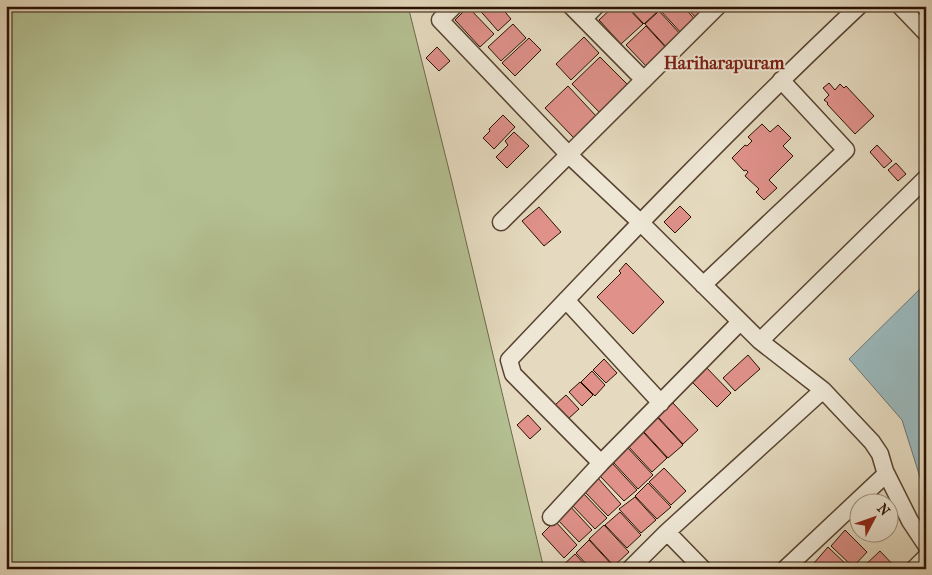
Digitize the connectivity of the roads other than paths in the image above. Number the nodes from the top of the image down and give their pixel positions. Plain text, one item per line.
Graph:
1 (454, 6) edge
2 (571, 6) edge
3 (596, 6) edge
4 (718, 6) edge
5 (859, 6) edge
6 (900, 6) edge
7 (584, 18) junction
8 (926, 33) edge
9 (644, 80) junction
10 (781, 80) junction
11 (569, 155) junction
12 (926, 178) edge
13 (501, 222) dead end
14 (640, 222) junction
15 (703, 285) junction
16 (566, 300) junction
17 (740, 322) junction
18 (760, 341) junction
19 (824, 390) junction
20 (661, 403) junction
21 (602, 463) junction
22 (886, 474) junction
23 (551, 517) dead end
24 (667, 532) junction
25 (926, 545) edge
26 (926, 557) edge
27 (630, 569) edge
28 (703, 569) edge
29 (785, 569) edge
30 (914, 569) edge

1 - 11 street
2 - 7 street
3 - 7 street
4 - 9 street
5 - 10 street
6 - 8 street
7 - 9 street
9 - 11 street
10 - 14 street
10 - 15 street
11 - 13 street
11 - 14 street
12 - 18 street
14 - 15 street
14 - 16 street
15 - 17 street
16 - 20 street
16 - 21 street
17 - 18 street
17 - 20 street
18 - 19 street
19 - 22 street
19 - 24 street
20 - 21 street
21 - 23 street
22 - 25 street
22 - 29 street
24 - 27 street
24 - 28 street
26 - 30 street

